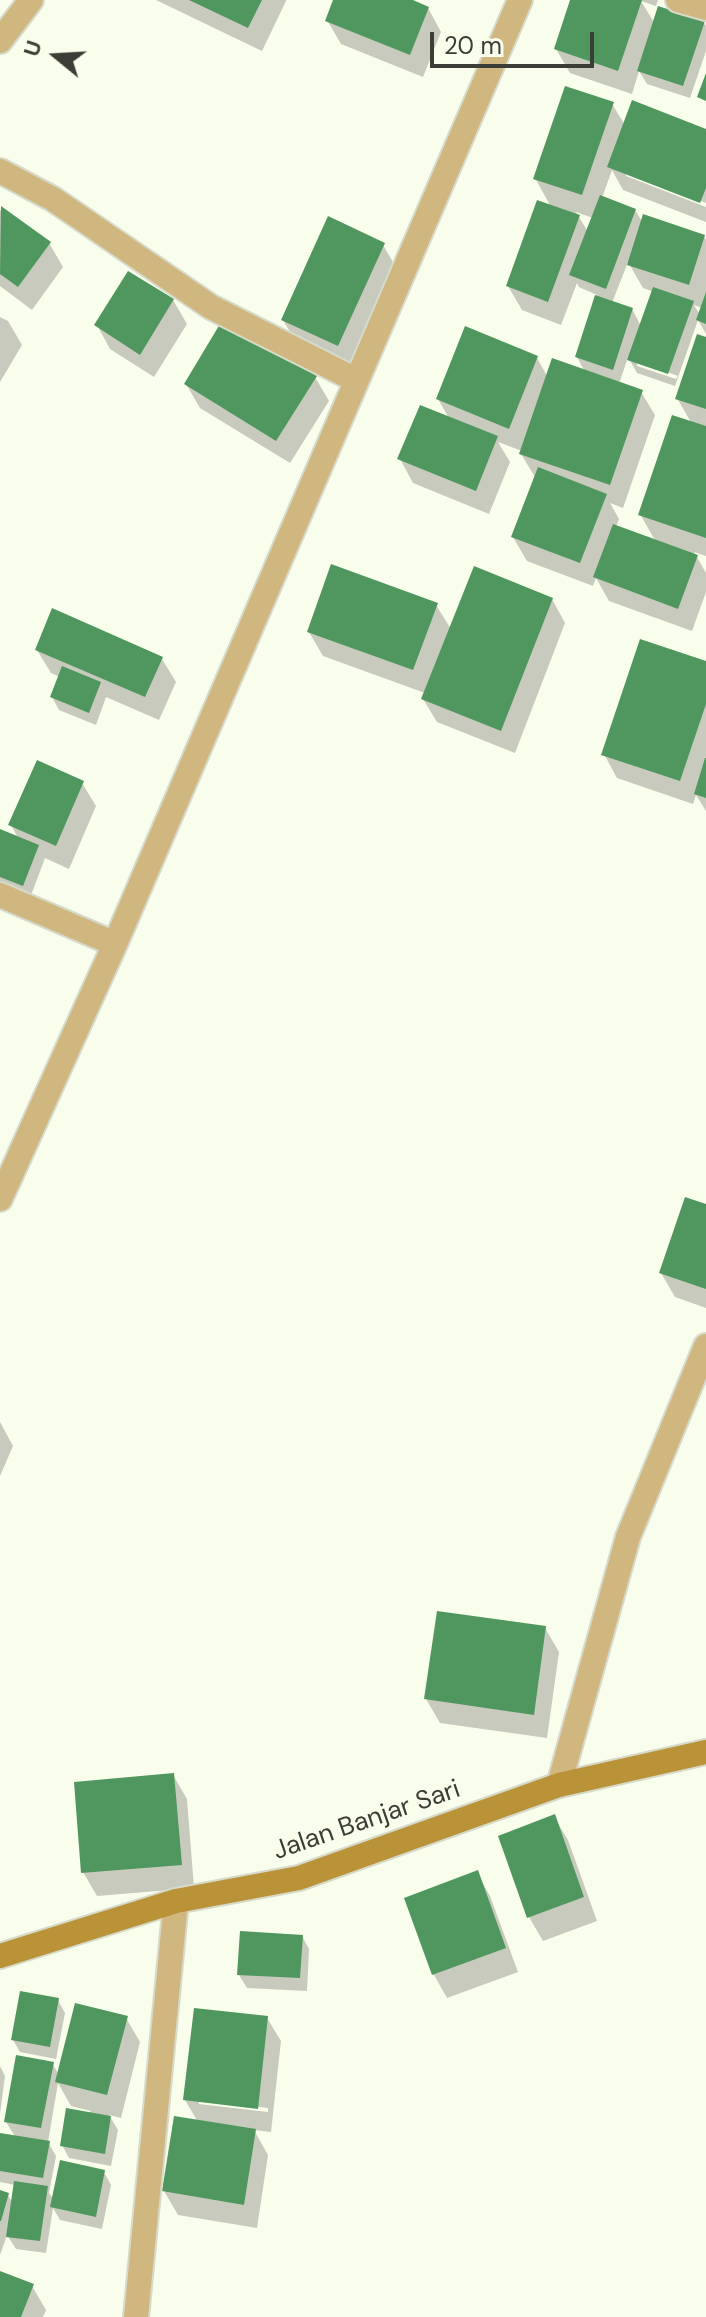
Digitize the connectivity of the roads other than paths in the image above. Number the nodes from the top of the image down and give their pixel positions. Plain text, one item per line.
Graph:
1 (31, 0) edge
2 (520, 0) edge
3 (678, 0) edge
4 (706, 8) edge
5 (0, 41) edge
6 (0, 171) edge
7 (356, 380) junction
8 (0, 895) edge
9 (115, 944) junction
10 (0, 1199) edge
11 (706, 1346) edge
12 (706, 1752) edge
13 (559, 1785) junction
14 (176, 1901) junction
15 (0, 1956) edge
16 (136, 2317) edge

1 - 5 street
2 - 7 street
3 - 4 street
6 - 7 street
7 - 9 street
8 - 9 street
9 - 10 street
11 - 13 street
12 - 13 street, Jalan Banjar Sari
13 - 14 street, Jalan Banjar Sari
14 - 15 street, Jalan Banjar Sari
14 - 16 street

